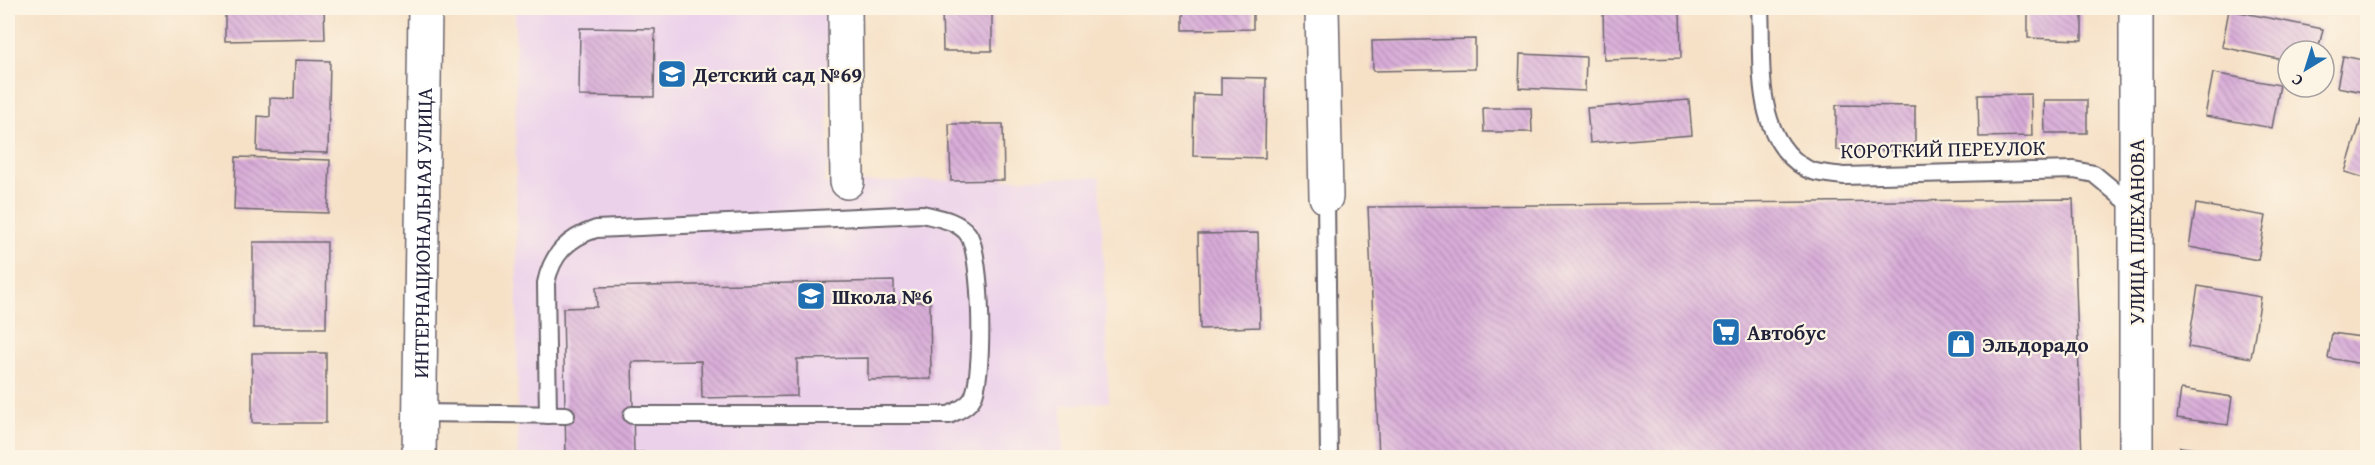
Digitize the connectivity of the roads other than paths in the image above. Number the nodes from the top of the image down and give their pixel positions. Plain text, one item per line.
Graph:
1 (425, 8) edge
2 (845, 8) edge
3 (1322, 8) edge
4 (1760, 8) edge
5 (2136, 8) edge
6 (1326, 197) joint
7 (848, 200) junction
8 (2136, 209) junction
9 (420, 413) junction
10 (548, 415) junction
11 (566, 415) dead end
12 (632, 415) dead end
13 (419, 458) edge
14 (1329, 458) edge
15 (2136, 458) edge

1 - 9 street, ИНТЕРНАЦИОНАЛЬНАЯ УЛИЦА
2 - 7 street
3 - 6 street
4 - 8 lane, КОРОТКИЙ ПЕРЕУЛОК
5 - 8 street, УЛИЦА ПЛЕХАНОВА
6 - 14 lane
7 - 10 lane
7 - 12 lane
8 - 15 street, УЛИЦА ПЛЕХАНОВА
9 - 10 lane
9 - 13 street, ИНТЕРНАЦИОНАЛЬНАЯ УЛИЦА
10 - 11 lane

